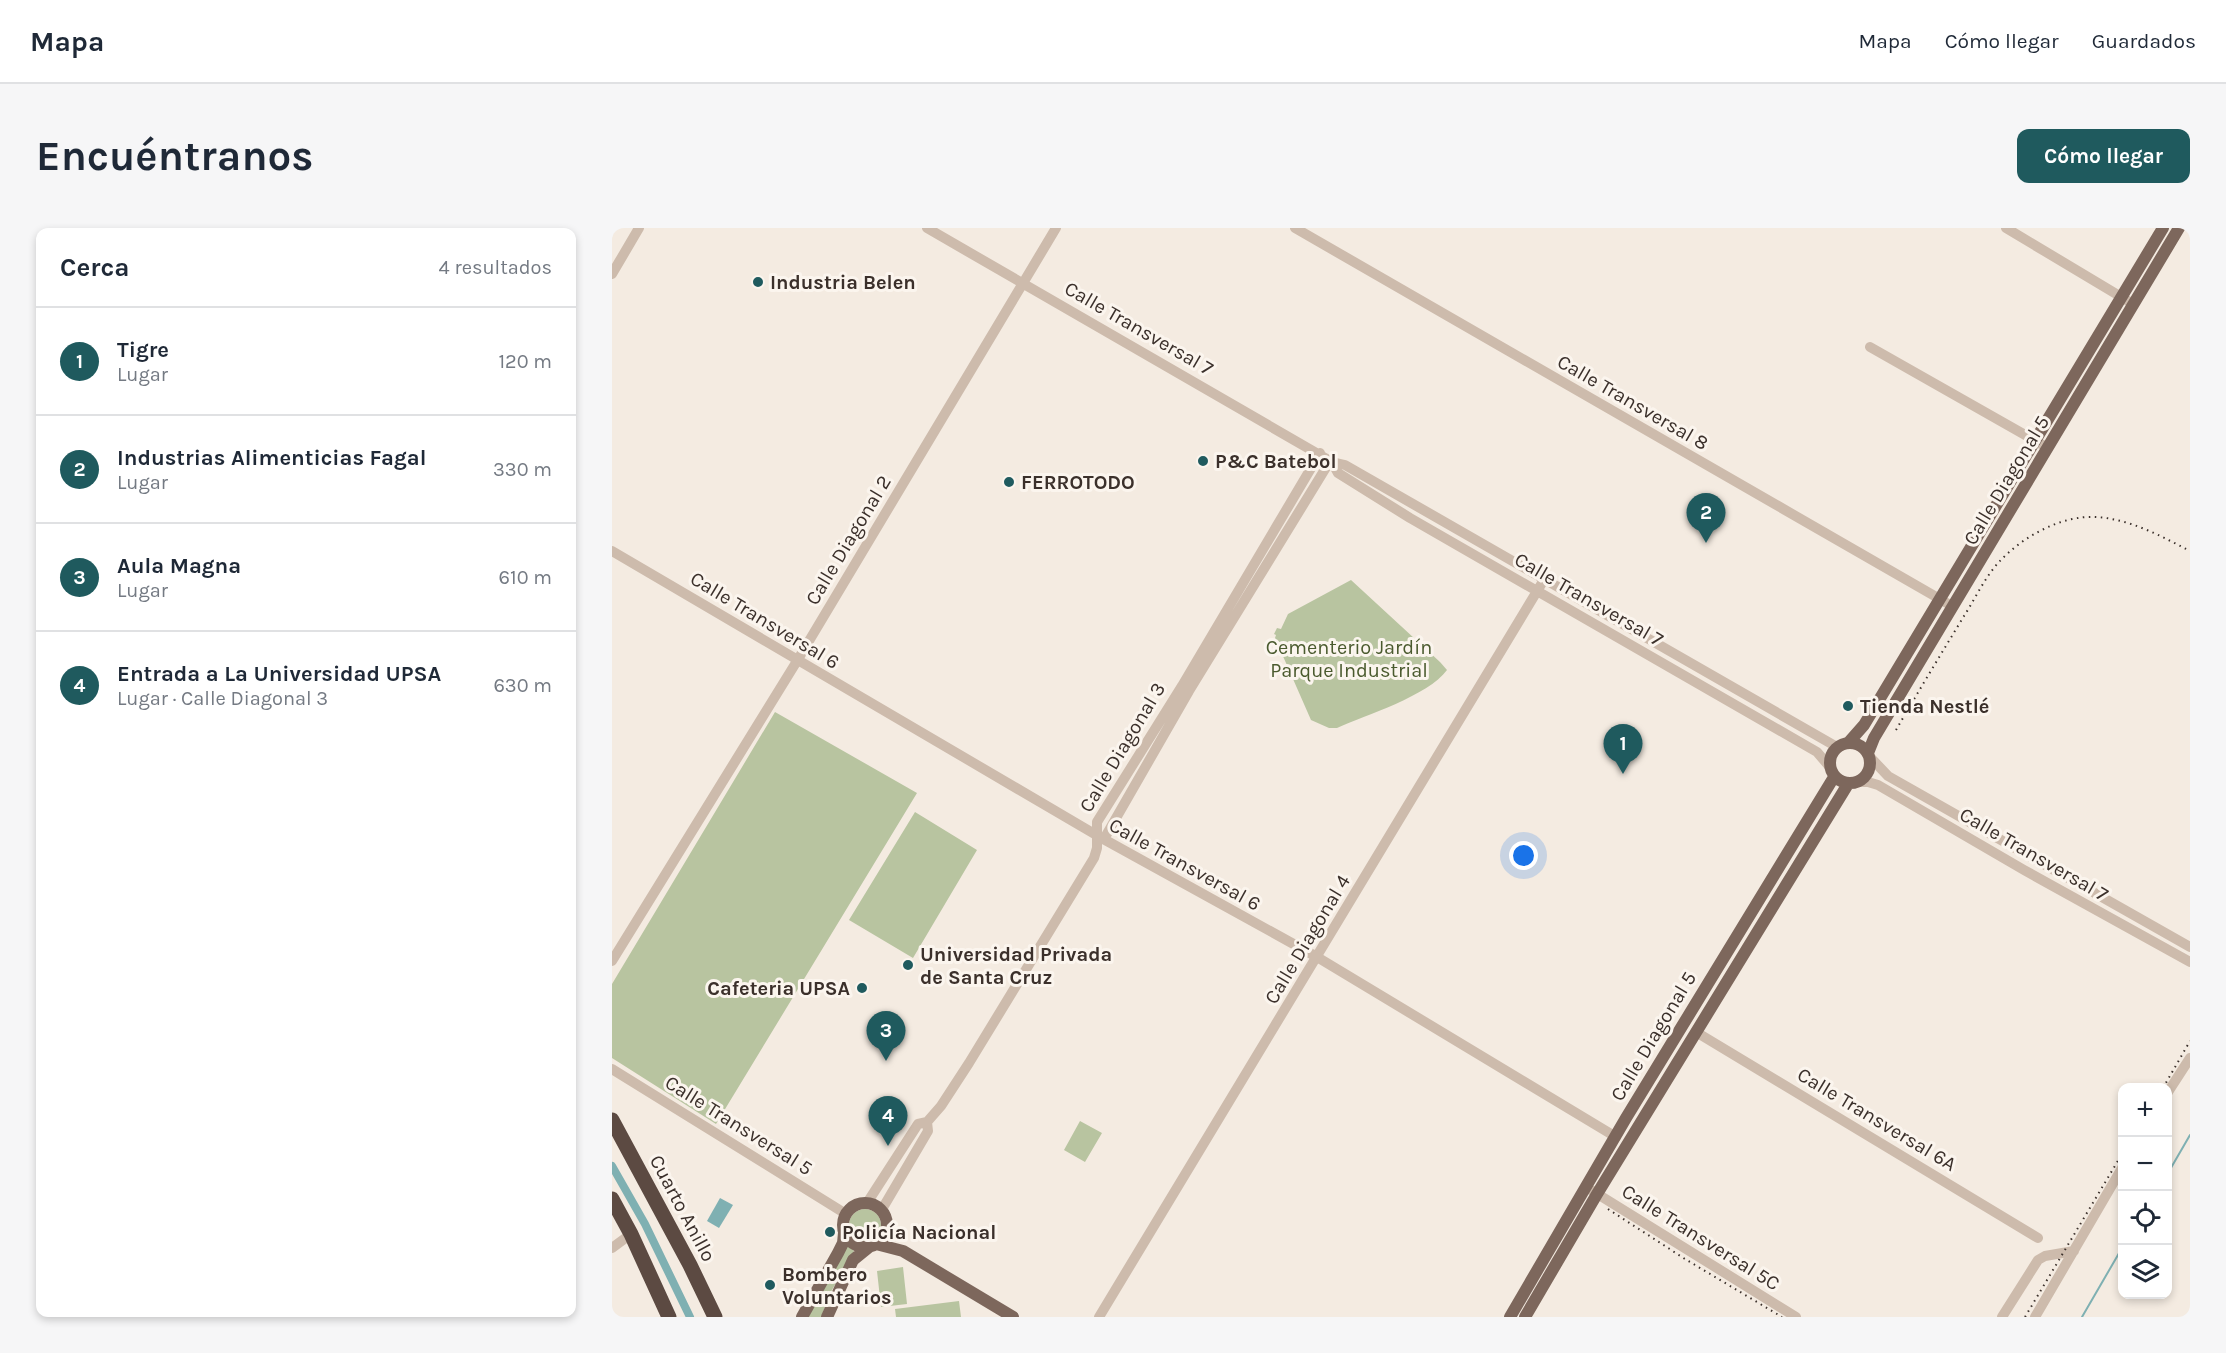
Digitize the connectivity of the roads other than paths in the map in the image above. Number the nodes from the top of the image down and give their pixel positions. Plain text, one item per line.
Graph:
1 (639, 228) edge
2 (927, 228) edge
3 (1056, 228) edge
4 (1295, 228) edge
5 (2006, 228) edge
6 (2163, 228) edge
7 (2180, 228) edge
8 (612, 274) edge
9 (1023, 282) junction
10 (2121, 297) junction
11 (2133, 304) junction
12 (1870, 347) dead end
13 (2036, 441) junction
14 (2048, 448) junction
15 (1320, 453) junction
16 (1331, 461) junction
17 (612, 551) edge
18 (1545, 578) junction
19 (1539, 591) junction
20 (1941, 598) junction
21 (1952, 606) junction
22 (796, 661) junction
23 (1742, 692) junction
24 (1735, 703) junction
25 (1843, 745) junction
26 (1869, 755) junction
27 (1832, 771) junction
28 (1853, 783) junction
29 (1962, 816) junction
30 (1954, 829) junction
31 (1101, 838) junction
32 (2083, 886) junction
33 (2075, 899) junction
34 (2180, 941) junction
35 (2190, 947) edge
36 (2174, 954) junction
37 (1317, 957) junction
38 (612, 961) edge
39 (2190, 962) edge
40 (1713, 974) junction
41 (1726, 983) junction
42 (1696, 1032) junction
43 (2190, 1058) edge
44 (612, 1069) edge
45 (2172, 1086) edge
46 (612, 1120) edge
47 (927, 1122) junction
48 (1616, 1137) junction
49 (902, 1148) junction
50 (914, 1155) junction
51 (2118, 1175) edge
52 (1586, 1186) junction
53 (1597, 1194) junction
54 (612, 1199) edge
55 (867, 1203) junction
56 (881, 1211) junction
57 (846, 1214) junction
58 (887, 1224) junction
59 (844, 1233) junction
60 (632, 1234) junction
61 (2038, 1238) dead end
62 (873, 1246) junction
63 (612, 1248) edge
64 (903, 1251) junction
65 (2074, 1251) junction
66 (1553, 1256) junction
67 (669, 1317) edge
68 (715, 1317) edge
69 (802, 1317) edge
70 (826, 1317) edge
71 (1013, 1317) edge
72 (1099, 1317) edge
73 (1510, 1317) edge
74 (1525, 1317) edge
75 (1796, 1317) edge
76 (2002, 1317) edge
77 (2035, 1317) edge

1 - 8 street
2 - 9 street, Calle Transversal 7
3 - 9 street, Calle Diagonal 2
4 - 20 street, Calle Transversal 8
5 - 10 street
6 - 10 main road, Calle Diagonal 5
7 - 11 main road, Calle Diagonal 5
9 - 15 street, Calle Transversal 7
9 - 22 street, Calle Diagonal 2
10 - 11 street
10 - 13 main road, Calle Diagonal 5
11 - 14 main road, Calle Diagonal 5
12 - 13 street
13 - 14 street
13 - 20 main road, Calle Diagonal 5
14 - 21 main road, Calle Diagonal 5
15 - 16 street, Calle Transversal 7
15 - 31 street, Calle Diagonal 3
16 - 18 street, Calle Transversal 7
16 - 19 street, Calle Transversal 7
16 - 31 street
17 - 22 street, Calle Transversal 6
18 - 19 street, Calle Diagonal 4
18 - 23 street, Calle Transversal 7
19 - 24 street, Calle Transversal 7
19 - 37 street, Calle Diagonal 4
20 - 21 street, Calle Transversal 8
20 - 25 main road, Calle Diagonal 5
21 - 26 main road, Calle Diagonal 5
22 - 31 street, Calle Transversal 6
22 - 38 street, Calle Diagonal 2
23 - 24 street
23 - 25 street, Calle Transversal 7
24 - 27 street, Calle Transversal 7
25 - 26 main road
25 - 27 main road
26 - 28 main road
26 - 29 street, Calle Transversal 7
27 - 28 main road
27 - 40 main road, Calle Diagonal 5
28 - 30 street, Calle Transversal 7
28 - 41 main road, Calle Diagonal 5
29 - 30 street
29 - 32 street, Calle Transversal 7
30 - 33 street, Calle Transversal 7
31 - 37 street, Calle Transversal 6
31 - 47 street, Calle Diagonal 3
32 - 33 street
32 - 34 street, Calle Transversal 7
33 - 36 street, Calle Transversal 7
34 - 35 street, Calle Transversal 7
34 - 36 street
36 - 39 street, Calle Transversal 7
37 - 48 street, Calle Transversal 6
37 - 72 street, Calle Diagonal 4
40 - 41 main road
40 - 48 main road, Calle Diagonal 5
41 - 42 main road, Calle Diagonal 5
42 - 53 main road, Calle Diagonal 5
42 - 61 street, Calle Transversal 6A
43 - 45 street
44 - 57 street, Calle Transversal 5
46 - 68 highway, Cuarto Anillo
47 - 49 street, Calle Diagonal 3
47 - 50 street, Calle Diagonal 3
48 - 52 main road, Calle Diagonal 5
49 - 50 street
49 - 55 street, Calle Diagonal 3
50 - 56 street, Calle Diagonal 3
51 - 65 street
52 - 53 street, Calle Transversal 5C
52 - 66 main road, Calle Diagonal 5
53 - 66 main road, Calle Diagonal 5
53 - 75 street, Calle Transversal 5C
54 - 60 highway
55 - 56 main road
55 - 57 main road
56 - 58 main road
57 - 59 main road
58 - 62 main road
58 - 64 main road
59 - 62 main road
59 - 69 main road
60 - 63 street
60 - 67 highway
62 - 64 main road
62 - 70 main road
64 - 71 main road
65 - 76 street
65 - 77 street
66 - 73 main road, Calle Diagonal 5
66 - 74 main road, Calle Diagonal 5

